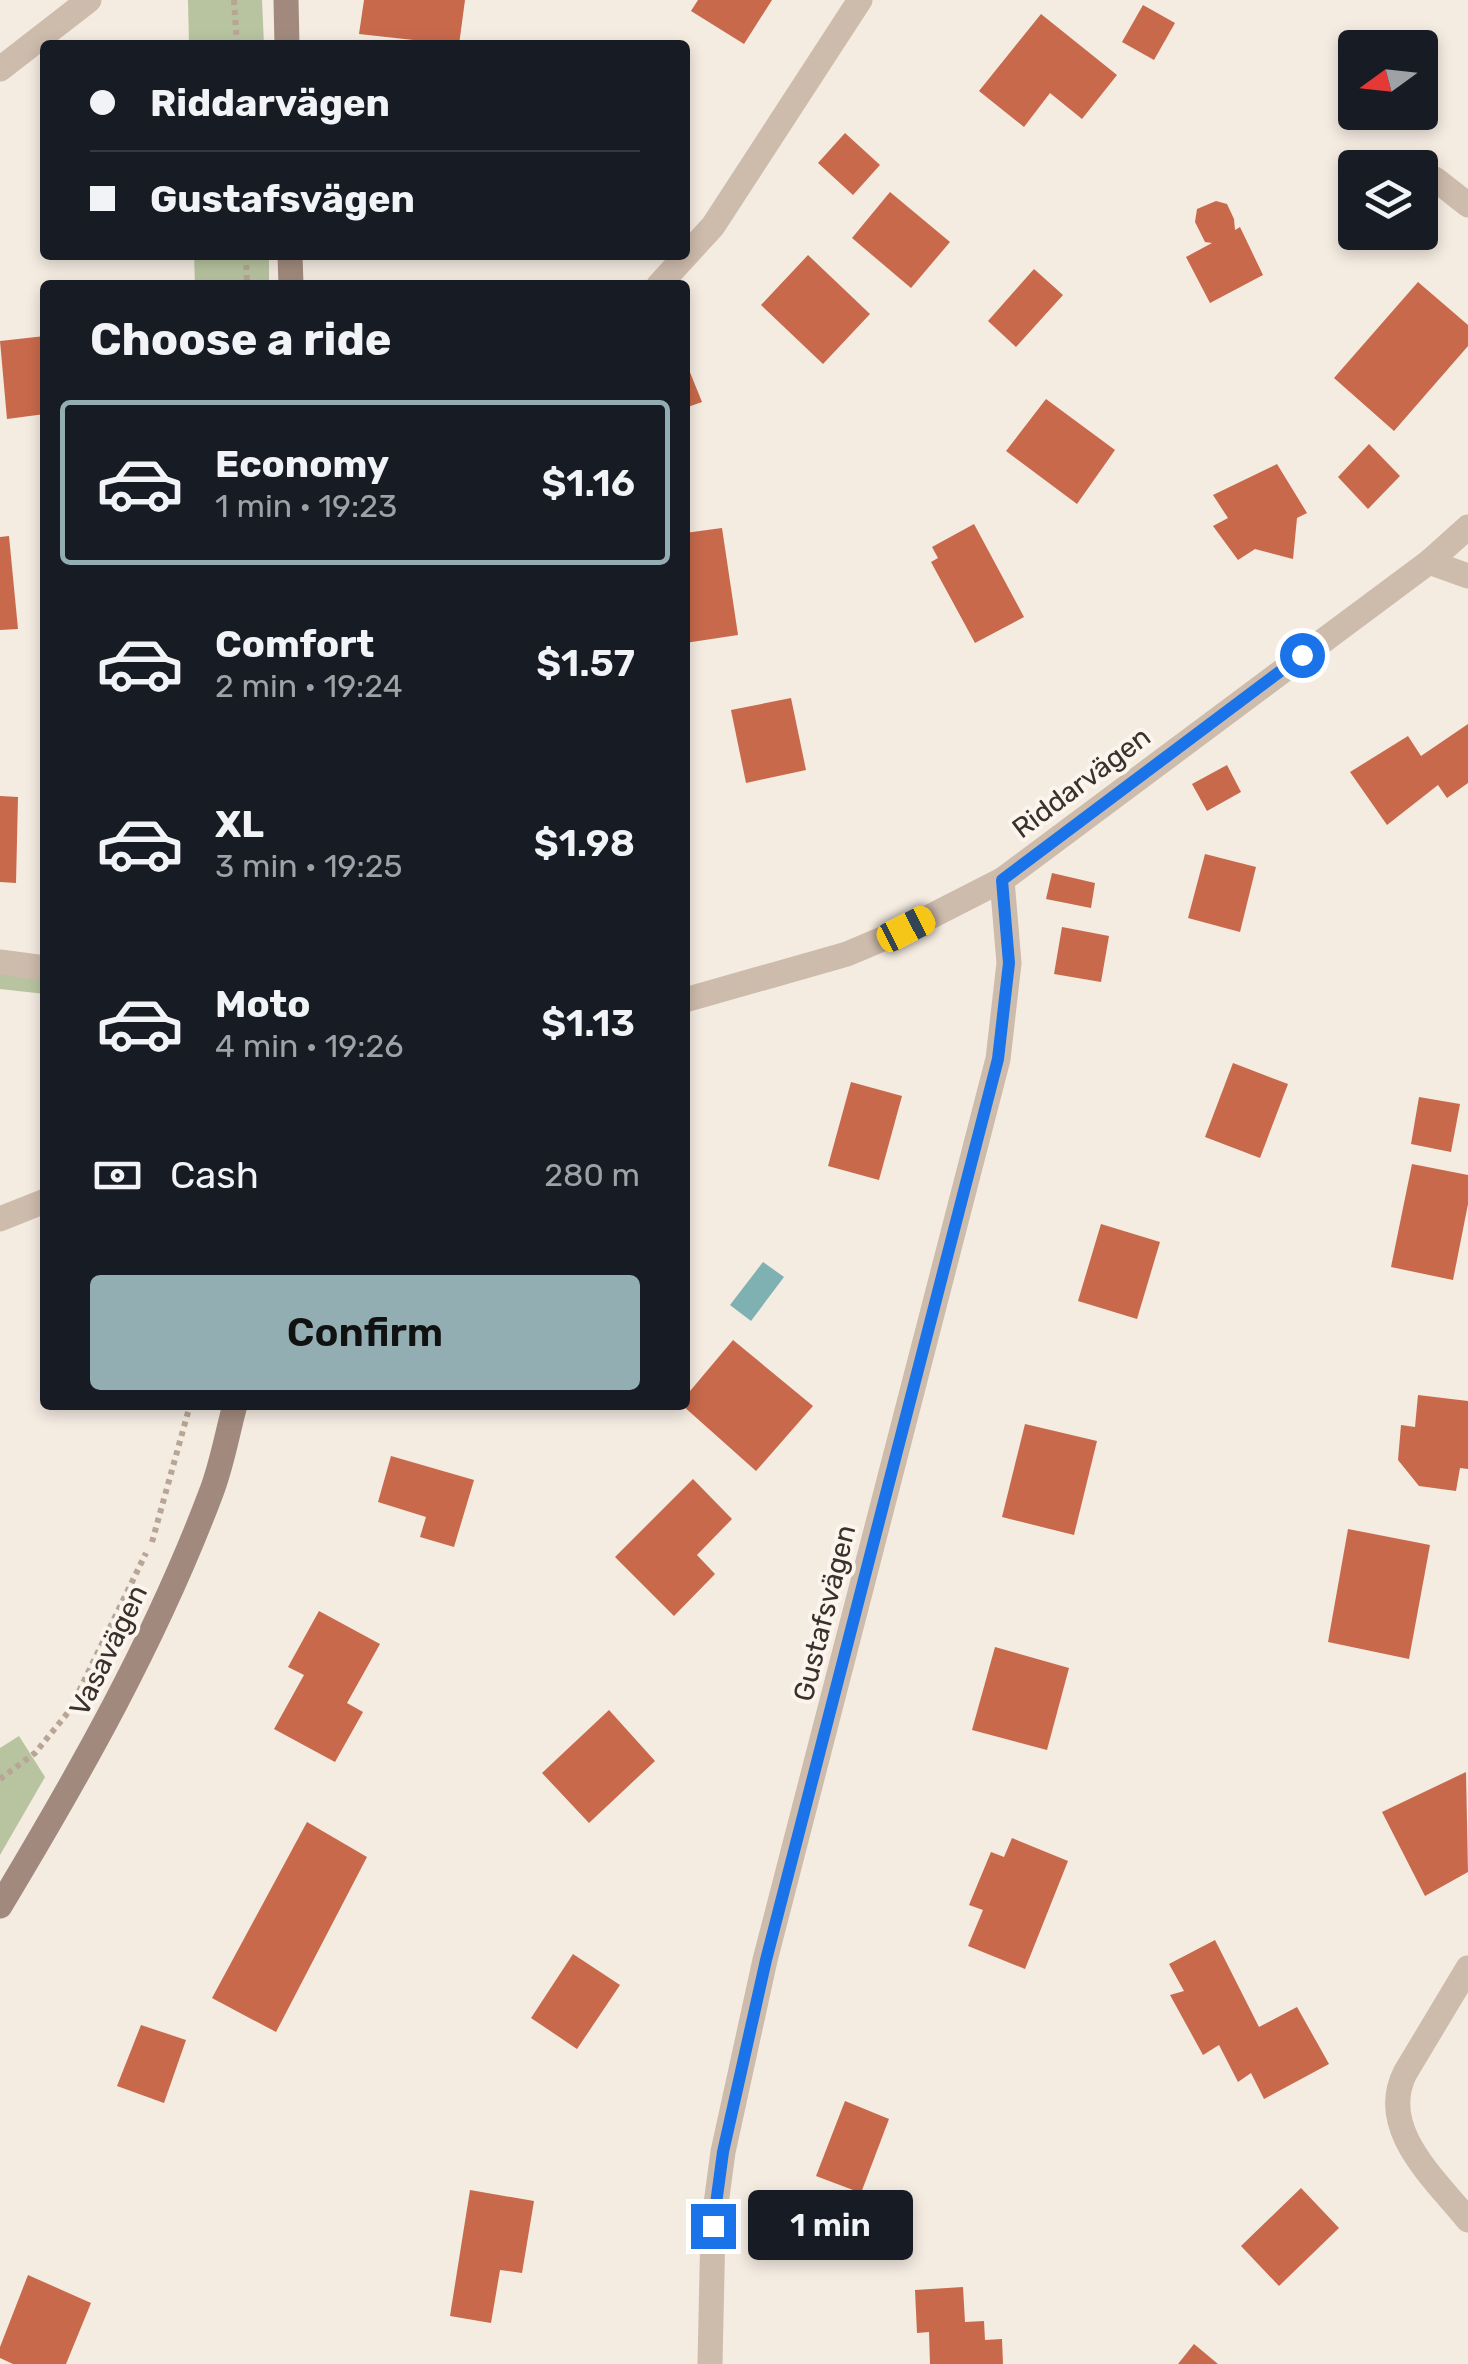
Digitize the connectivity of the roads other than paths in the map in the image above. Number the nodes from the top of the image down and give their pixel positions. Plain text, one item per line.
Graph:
1 (89, 0) edge
2 (286, 0) edge
3 (860, 0) edge
4 (287, 40) edge
5 (0, 69) edge
6 (1438, 180) edge
7 (1468, 205) edge
8 (690, 251) edge
9 (682, 260) edge
10 (664, 280) edge
11 (1468, 527) edge
12 (1429, 562) junction
13 (1468, 576) edge
14 (1002, 880) junction
15 (0, 962) edge
16 (40, 967) edge
17 (690, 999) edge
18 (40, 1203) edge
19 (0, 1219) edge
20 (234, 1410) edge
21 (0, 1906) edge
22 (1468, 1968) edge
23 (1468, 2220) edge
24 (710, 2364) edge

1 - 5 street
2 - 4 street
3 - 8 street
6 - 7 street
9 - 10 street
11 - 12 street, Riddarvägen
12 - 13 street
12 - 14 street, Riddarvägen
14 - 17 street, Riddarvägen
14 - 24 street, Gustafsvägen
15 - 16 street
18 - 19 street
20 - 21 street, Vasavägen
22 - 23 street

